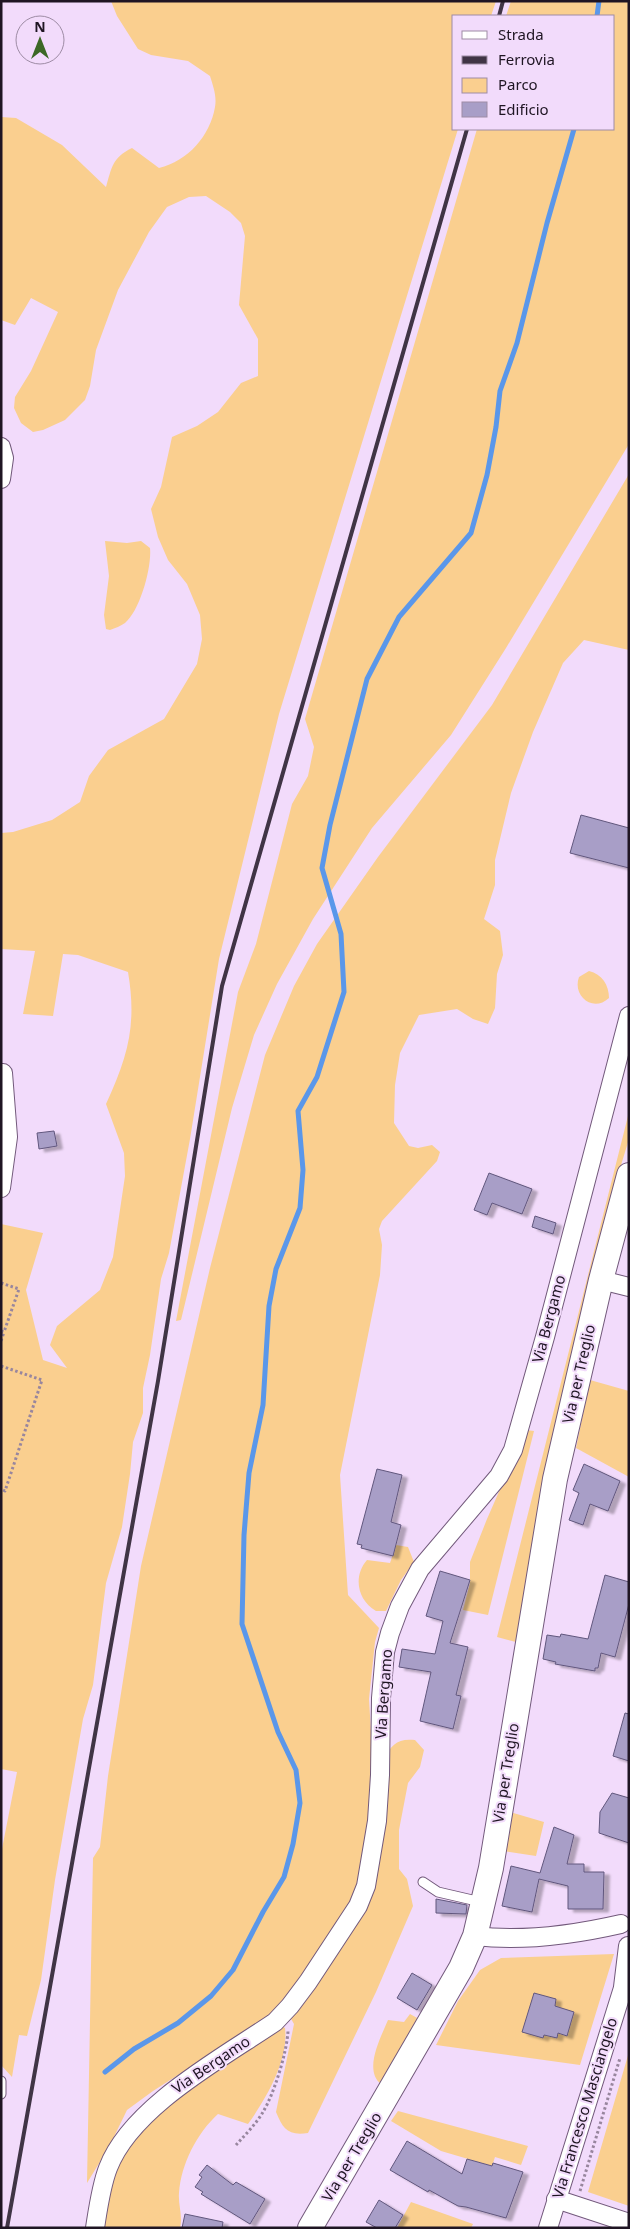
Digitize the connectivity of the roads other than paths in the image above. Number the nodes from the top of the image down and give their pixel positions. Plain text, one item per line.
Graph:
1 (1, 447) edge
2 (1, 479) edge
3 (629, 1016) edge
4 (3, 1073) dead end
5 (629, 1175) edge
6 (1, 1188) edge
7 (601, 1280) junction
8 (629, 1286) edge
9 (423, 1882) dead end
10 (484, 1902) junction
11 (625, 1920) edge
12 (583, 1933) junction
13 (474, 1936) junction
14 (627, 1944) edge
15 (626, 1982) edge
16 (1, 2081) edge
17 (1, 2094) edge
18 (556, 2199) junction
19 (629, 2223) edge
20 (95, 2228) edge
21 (310, 2228) edge
22 (548, 2228) edge

1 - 2 street
3 - 20 street, Via Bergamo
4 - 6 street
5 - 7 main road, Via per Treglio
7 - 8 street
7 - 10 main road, Via per Treglio
9 - 10 lane
10 - 13 main road, Via per Treglio
11 - 12 street
11 - 14 street, Via Francesco Masciangelo
12 - 13 street
12 - 14 street
13 - 21 main road, Via per Treglio
14 - 15 street, Via Francesco Masciangelo
15 - 18 street, Via Francesco Masciangelo
16 - 17 lane
18 - 19 street
18 - 22 street, Via Francesco Masciangelo

